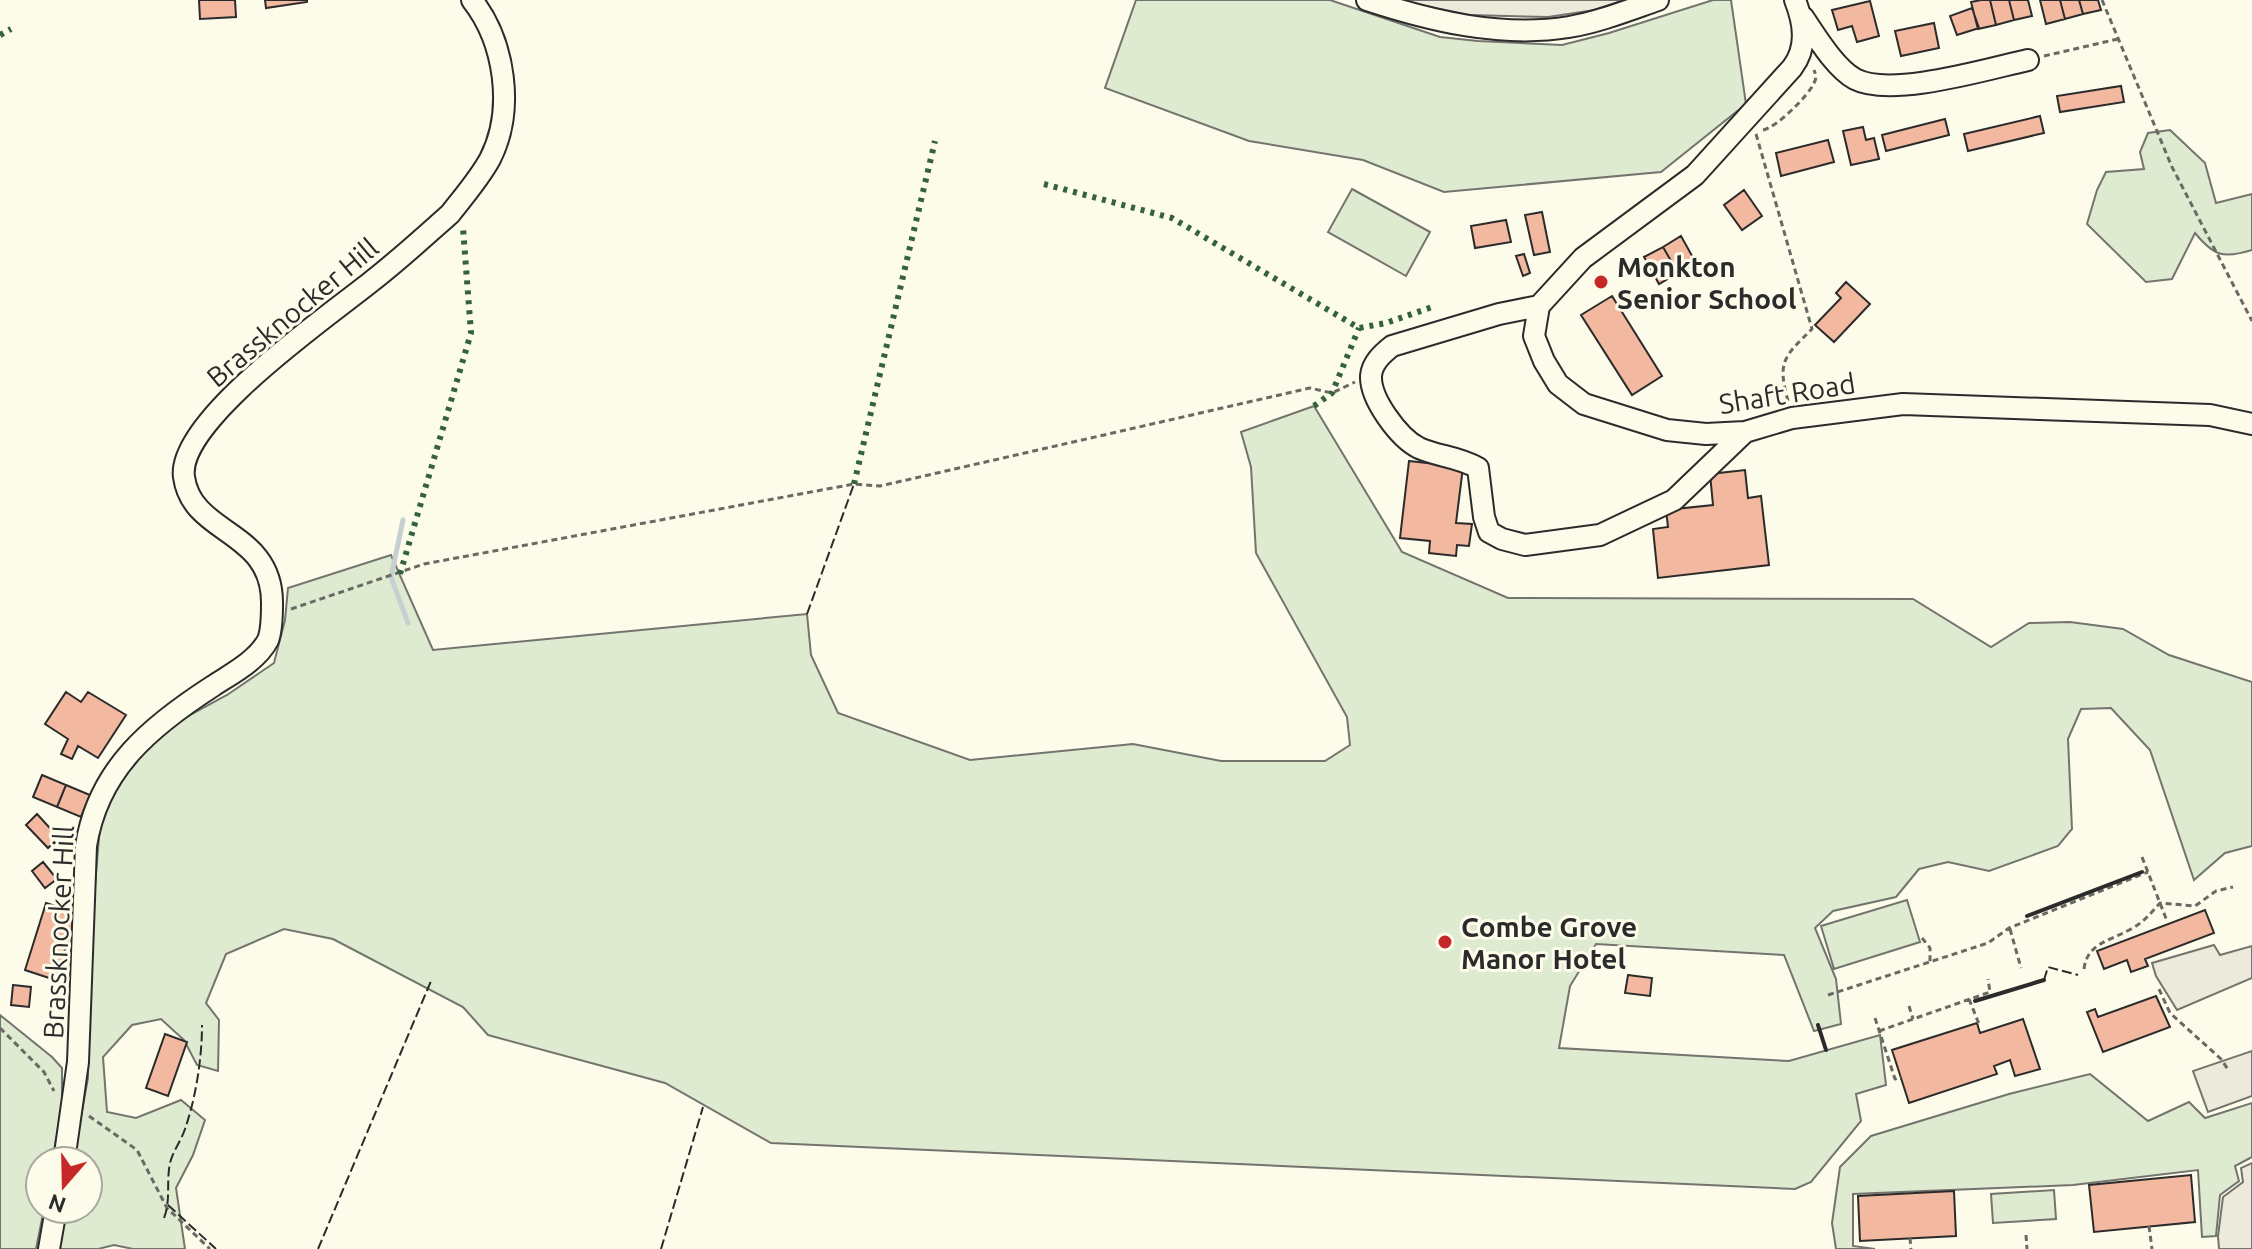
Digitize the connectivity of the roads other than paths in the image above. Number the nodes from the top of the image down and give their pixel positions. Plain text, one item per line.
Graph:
1 (472, 0) edge
2 (1367, 0) edge
3 (1658, 0) edge
4 (1798, 7) edge
5 (2028, 60) road end
6 (1539, 306) junction
7 (2252, 424) edge
8 (1745, 432) junction
9 (67, 1145) edge
10 (53, 1225) edge
11 (49, 1249) edge

1 - 9 street, Brassknocker Hill
2 - 3 street
4 - 5 street
4 - 6 street
6 - 8 street, Shaft Road
6 - 8 street
7 - 8 street, Shaft Road
10 - 11 street

